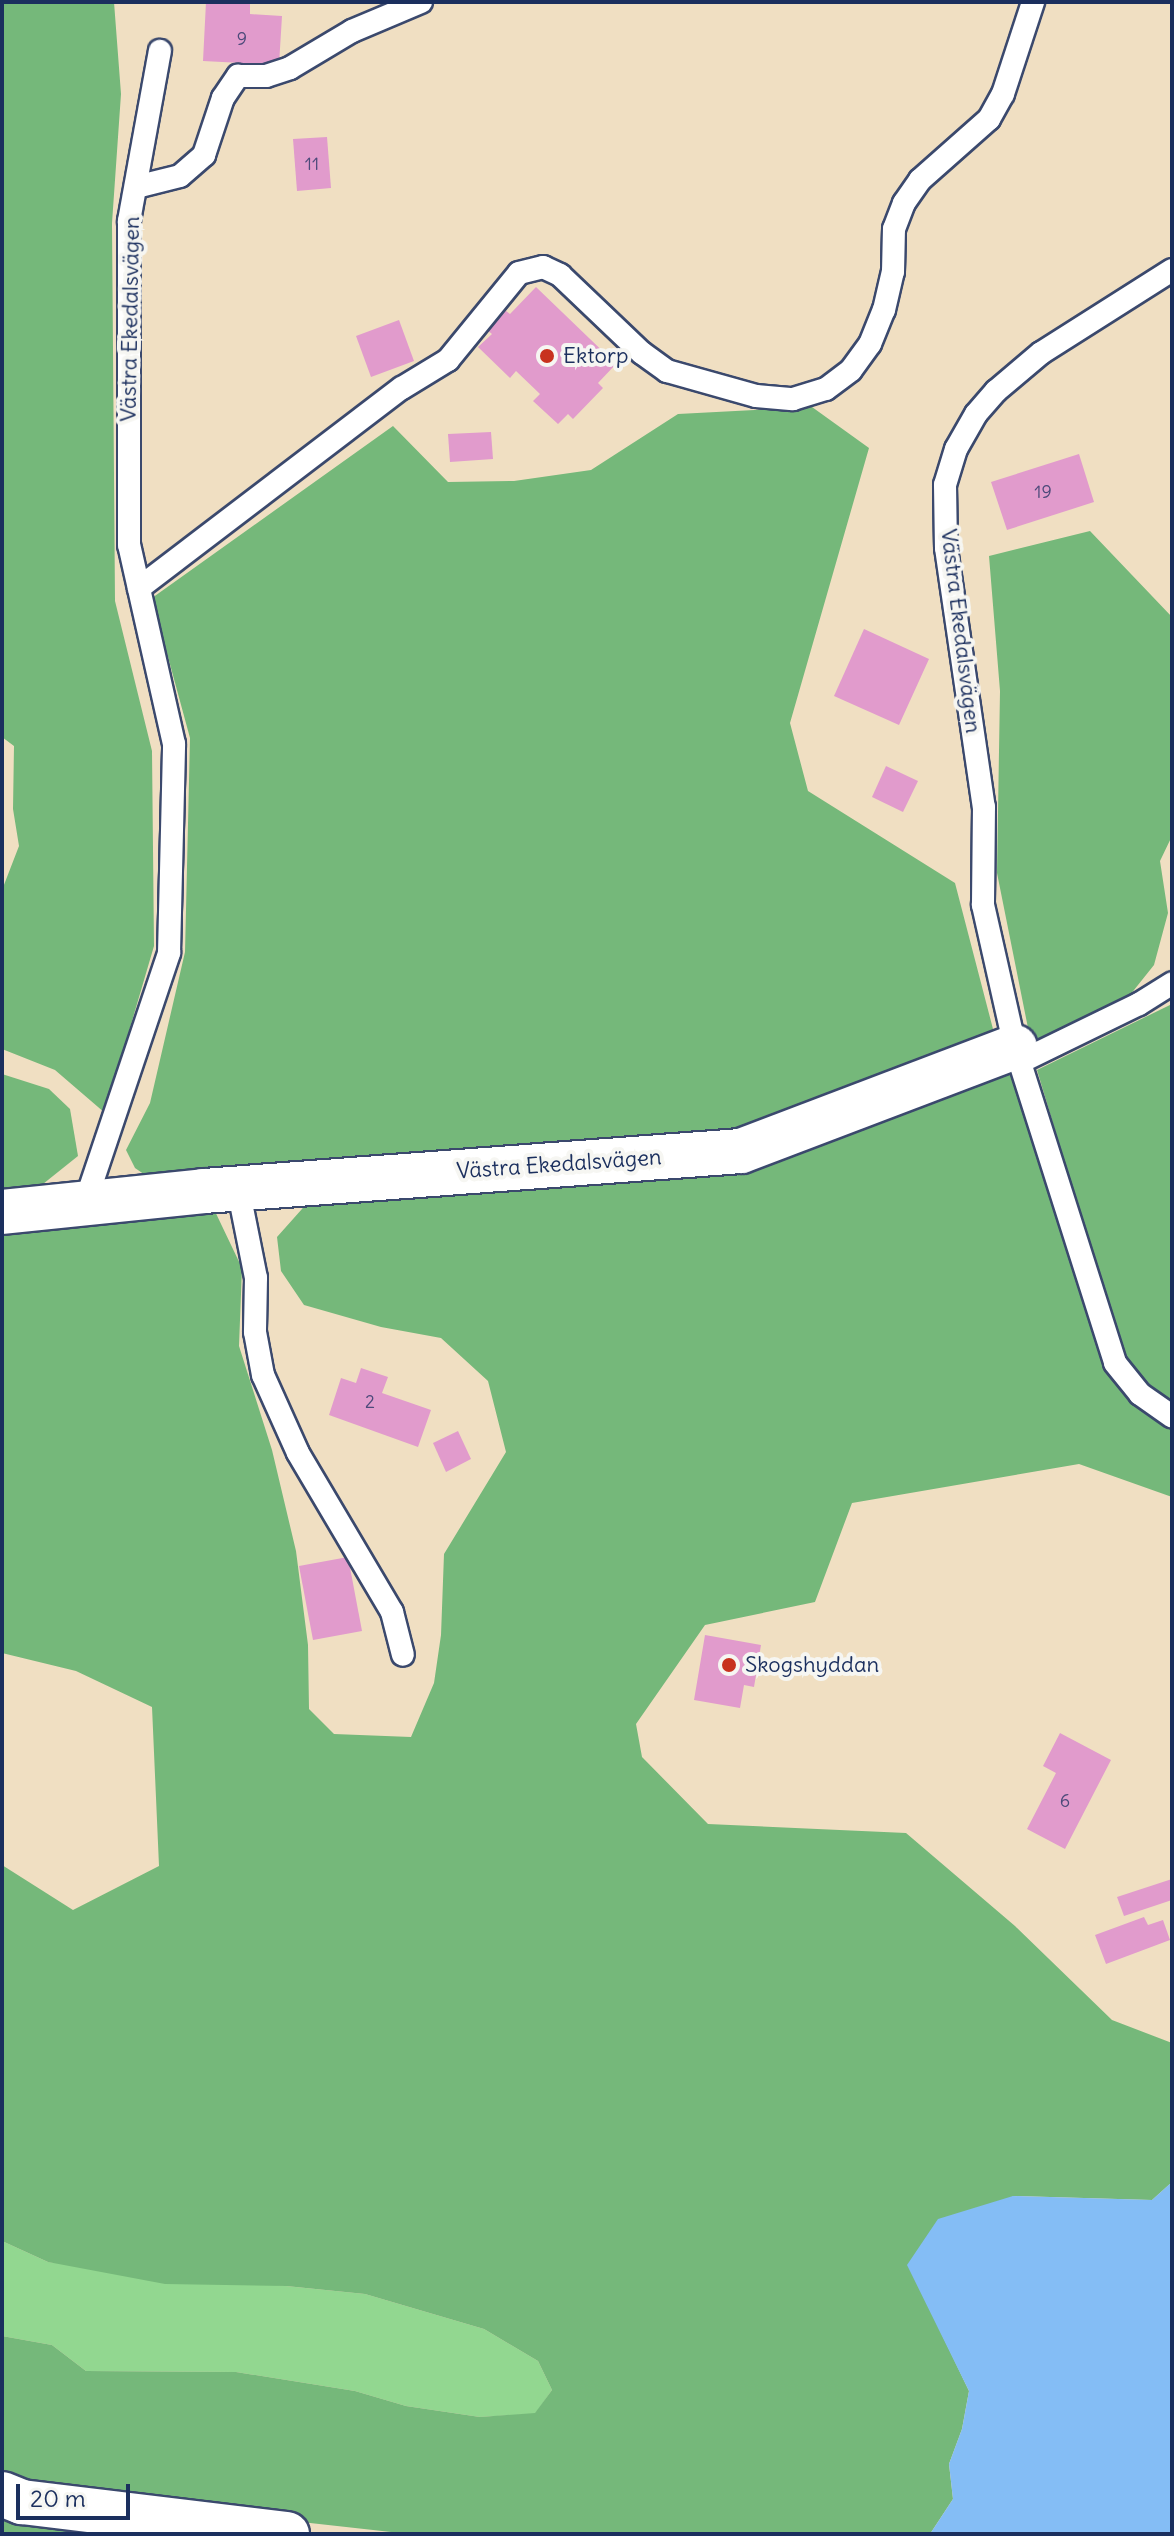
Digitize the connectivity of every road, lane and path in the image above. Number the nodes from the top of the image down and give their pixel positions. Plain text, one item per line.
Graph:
1 (421, 2) edge
2 (1033, 2) edge
3 (160, 51) dead end
4 (136, 187) junction
5 (1172, 270) edge
6 (139, 588) junction
7 (1172, 983) edge
8 (1018, 1054) junction
9 (238, 1188) junction
10 (85, 1203) junction
11 (2, 1212) edge
12 (1172, 1416) edge
13 (403, 1655) dead end
14 (2, 2494) edge
15 (287, 2534) edge

1 - 4 lane
2 - 6 lane
3 - 4 lane, Västra Ekedalsvägen
4 - 6 lane, Västra Ekedalsvägen
5 - 8 lane, Västra Ekedalsvägen
6 - 10 lane, Västra Ekedalsvägen
7 - 8 lane
8 - 9 street, Västra Ekedalsvägen
8 - 12 lane, Västra Ekedalsvägen
9 - 10 street, Västra Ekedalsvägen
9 - 13 lane
10 - 11 street, Västra Ekedalsvägen
14 - 15 street

